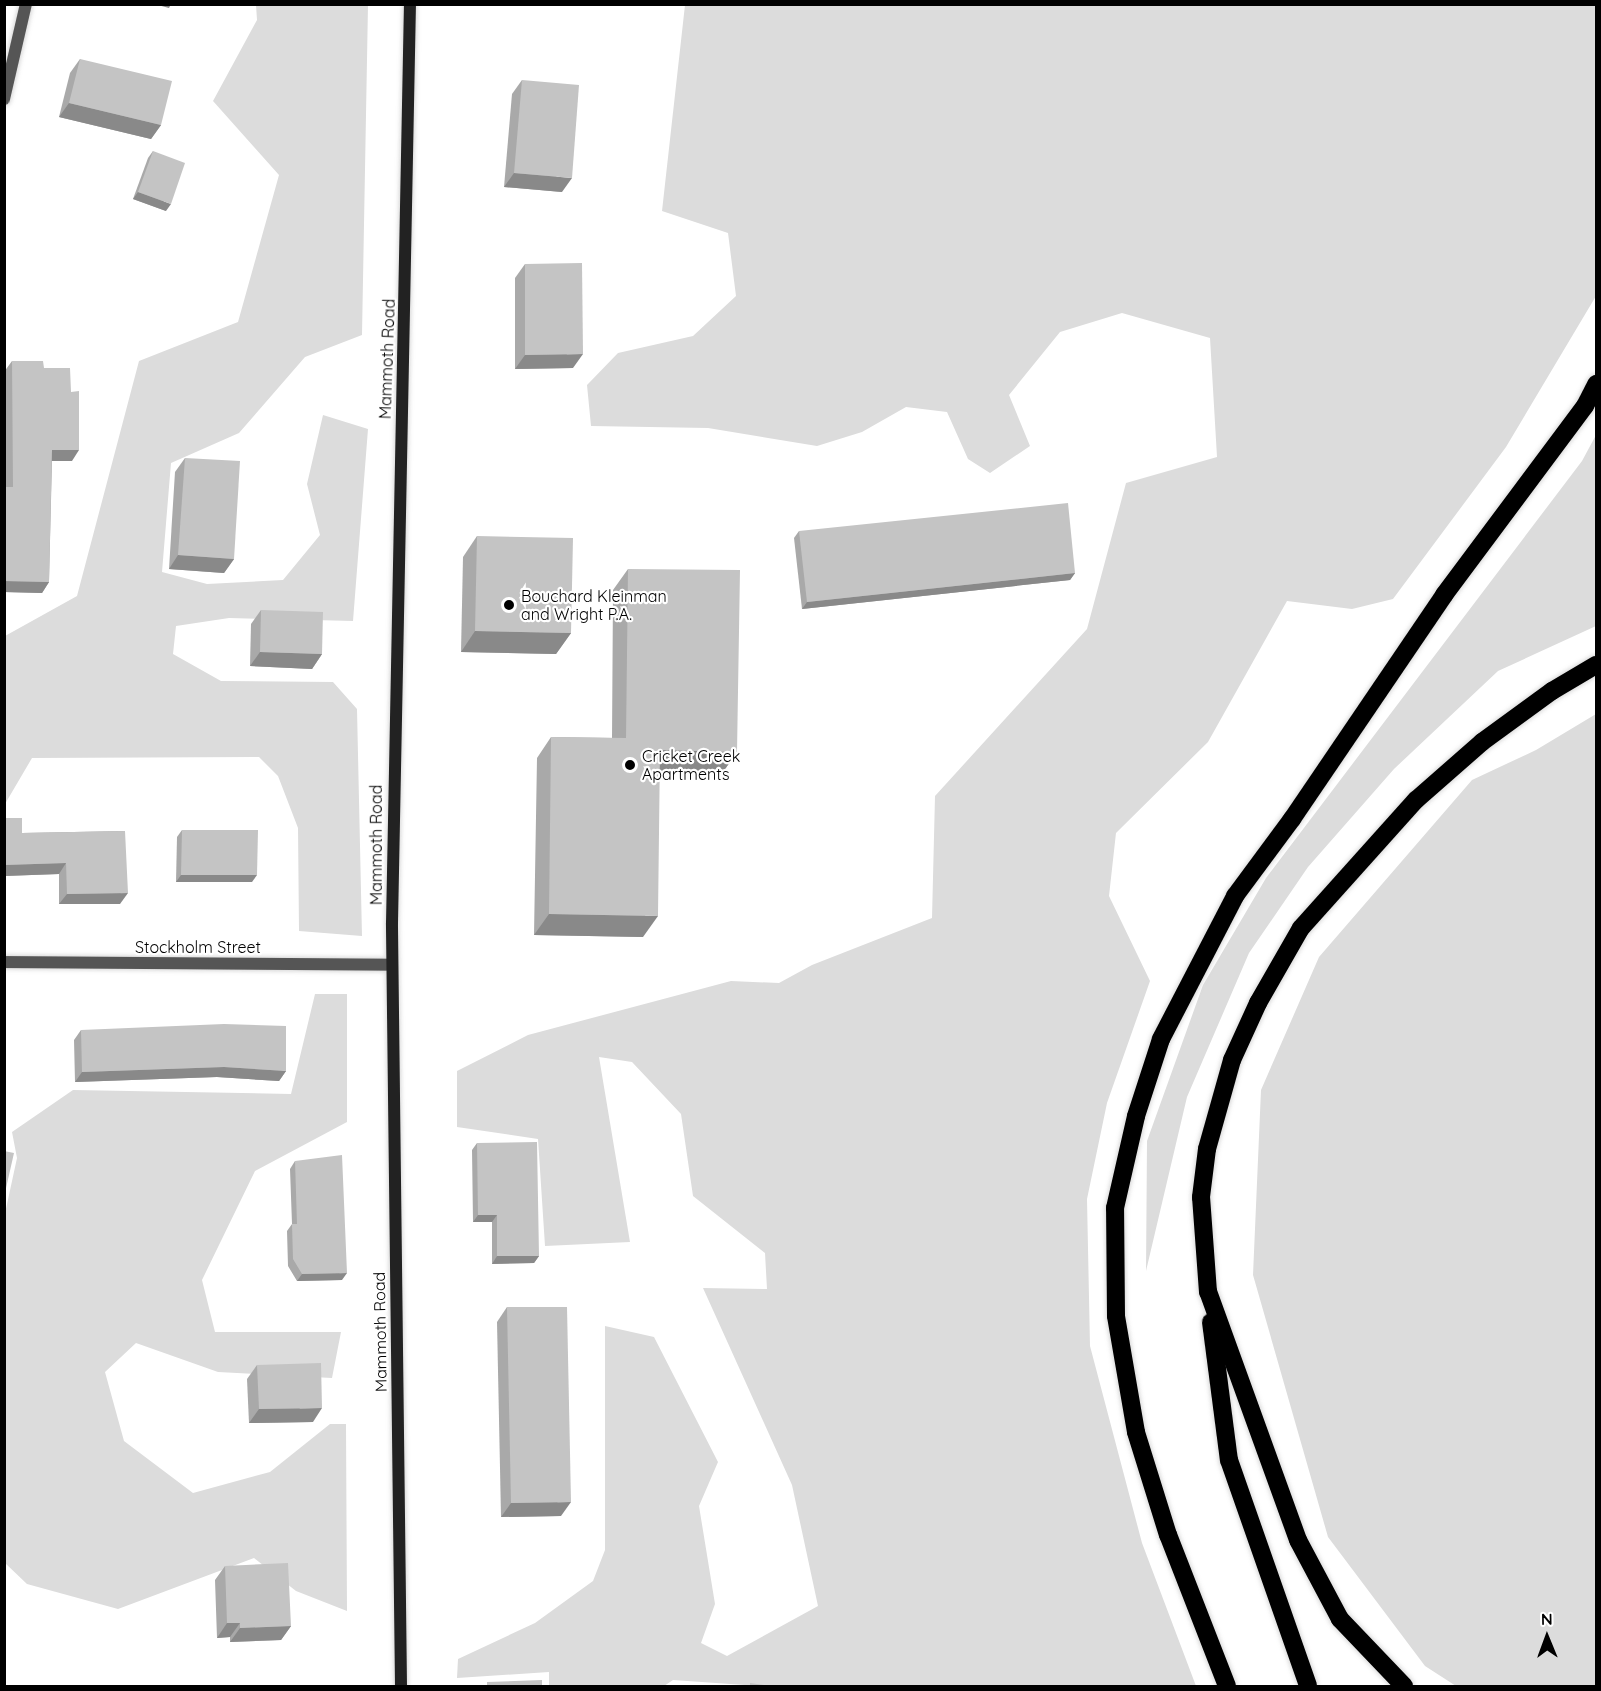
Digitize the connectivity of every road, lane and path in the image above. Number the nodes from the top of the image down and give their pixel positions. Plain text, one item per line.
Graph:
1 (26, 4) edge
2 (410, 4) edge
3 (4, 99) edge
4 (1596, 384) edge
5 (1596, 665) edge
6 (4, 962) edge
7 (392, 965) junction
8 (1208, 1292) junction
9 (401, 1686) edge
10 (1227, 1686) edge
11 (1308, 1686) edge
12 (1404, 1686) edge

1 - 3 street
2 - 7 main road, Mammoth Road
4 - 10 highway
5 - 8 highway
6 - 7 street, Stockholm Street
7 - 9 main road, Mammoth Road
8 - 11 highway
8 - 12 highway

